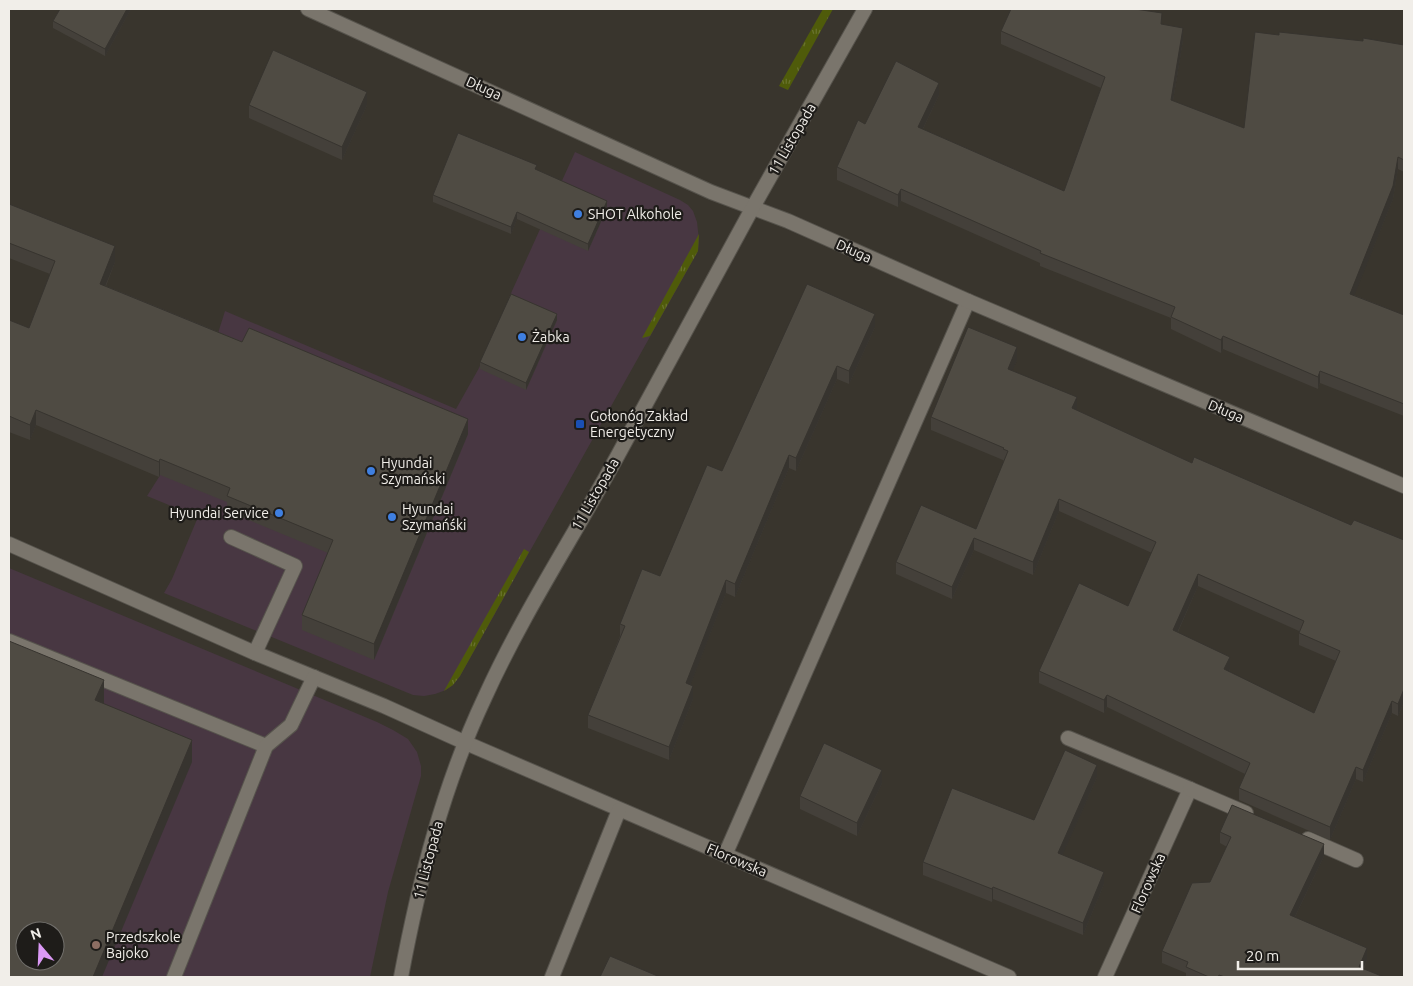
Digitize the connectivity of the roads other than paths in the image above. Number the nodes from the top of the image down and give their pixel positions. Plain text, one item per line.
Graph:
1 (308, 9) edge
2 (866, 9) edge
3 (753, 208) junction
4 (968, 301) junction
5 (1404, 486) edge
6 (231, 537) dead end
7 (9, 544) edge
8 (9, 641) edge
9 (255, 653) junction
10 (314, 677) junction
11 (1068, 738) dead end
12 (466, 743) junction
13 (266, 746) junction
14 (1190, 789) junction
15 (619, 810) junction
16 (1260, 819) edge
17 (1295, 834) edge
18 (725, 855) junction
19 (1356, 860) dead end
20 (174, 977) edge
21 (401, 977) edge
22 (552, 977) edge
23 (1009, 977) edge
24 (1106, 977) edge

1 - 3 street, Długa
2 - 3 street, 11 Listopada
3 - 4 street, Długa
3 - 12 street, 11 Listopada
4 - 5 street, Długa
4 - 18 street
6 - 9 street
7 - 9 street, Florowska
8 - 13 street
9 - 10 street, Florowska
10 - 12 street, Florowska
10 - 13 street
11 - 14 street
12 - 15 street, Florowska
12 - 21 street, 11 Listopada
13 - 20 street
14 - 16 street
14 - 24 street, Florowska
15 - 18 street, Florowska
15 - 22 street
17 - 19 street
18 - 23 street, Florowska

